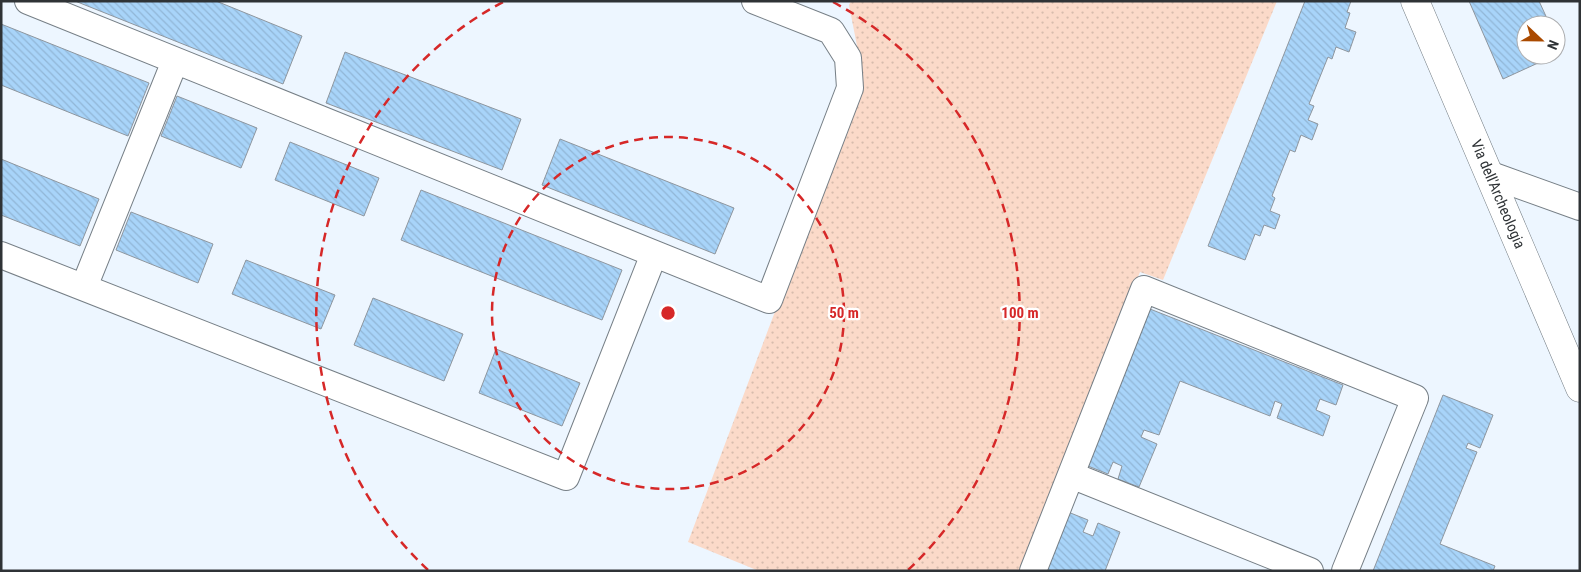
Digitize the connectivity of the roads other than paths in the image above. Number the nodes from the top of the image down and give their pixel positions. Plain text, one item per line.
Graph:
1 (28, 1) edge
2 (755, 1) edge
3 (1415, 1) edge
4 (175, 61) junction
5 (1491, 176) junction
6 (1580, 207) edge
7 (654, 254) junction
8 (1, 255) edge
9 (84, 287) junction
10 (1580, 388) edge
11 (1070, 475) junction
12 (1299, 569) edge
13 (1033, 571) edge
14 (1345, 571) edge

1 - 4 street
2 - 7 street
3 - 5 street, Via dell'Archeologia
4 - 7 street
4 - 9 street
5 - 6 street
5 - 10 street, Via dell'Archeologia
7 - 9 street
8 - 9 street
11 - 12 street
11 - 13 street
11 - 14 street

